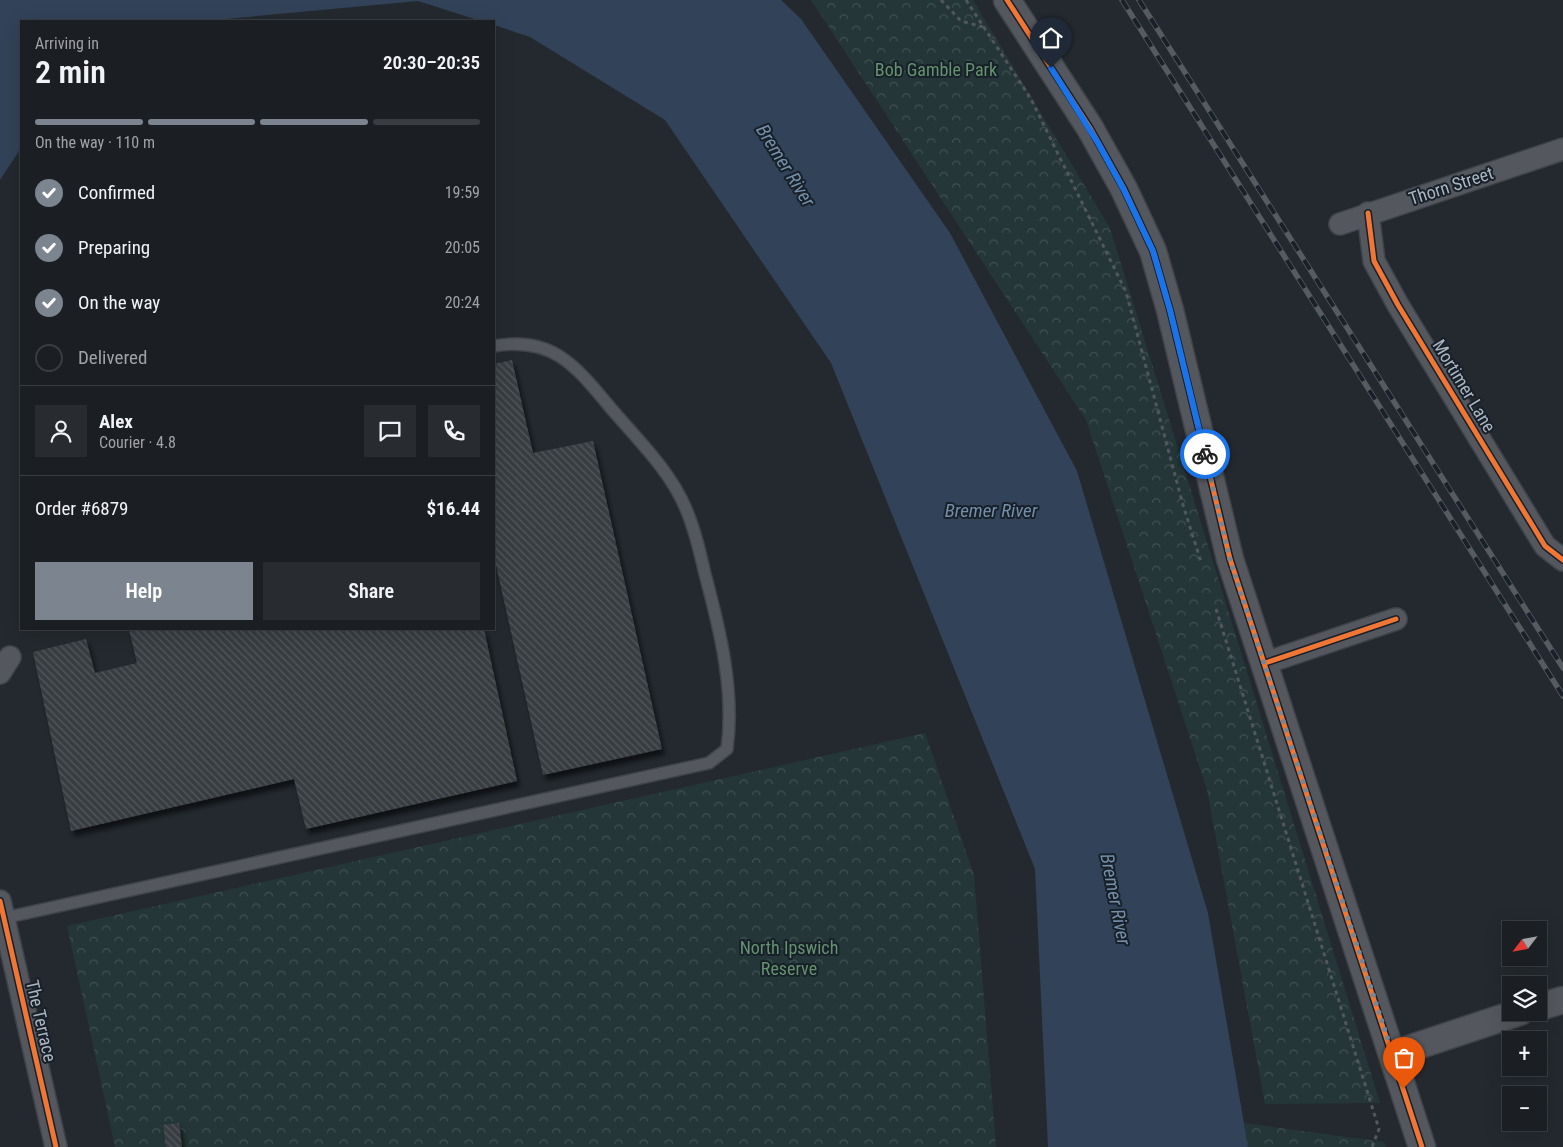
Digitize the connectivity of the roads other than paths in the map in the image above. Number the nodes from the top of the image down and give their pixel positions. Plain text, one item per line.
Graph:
1 (1007, 0) edge
2 (1563, 149) edge
3 (1368, 214) junction
4 (1340, 224) dead end
5 (495, 346) edge
6 (1563, 560) edge
7 (1396, 619) dead end
8 (1265, 663) junction
9 (2, 909) edge
10 (1563, 1000) edge
11 (1547, 1005) edge
12 (1502, 1018) edge
13 (1393, 1054) junction
14 (56, 1147) edge
15 (1422, 1147) edge

1 - 8 street
2 - 3 street, Thorn Street
3 - 4 street, Thorn Street
3 - 6 street, Mortimer Lane
5 - 9 lane
7 - 8 street
8 - 13 street
9 - 14 street, The Terrace
10 - 11 street
12 - 13 street
13 - 15 street

